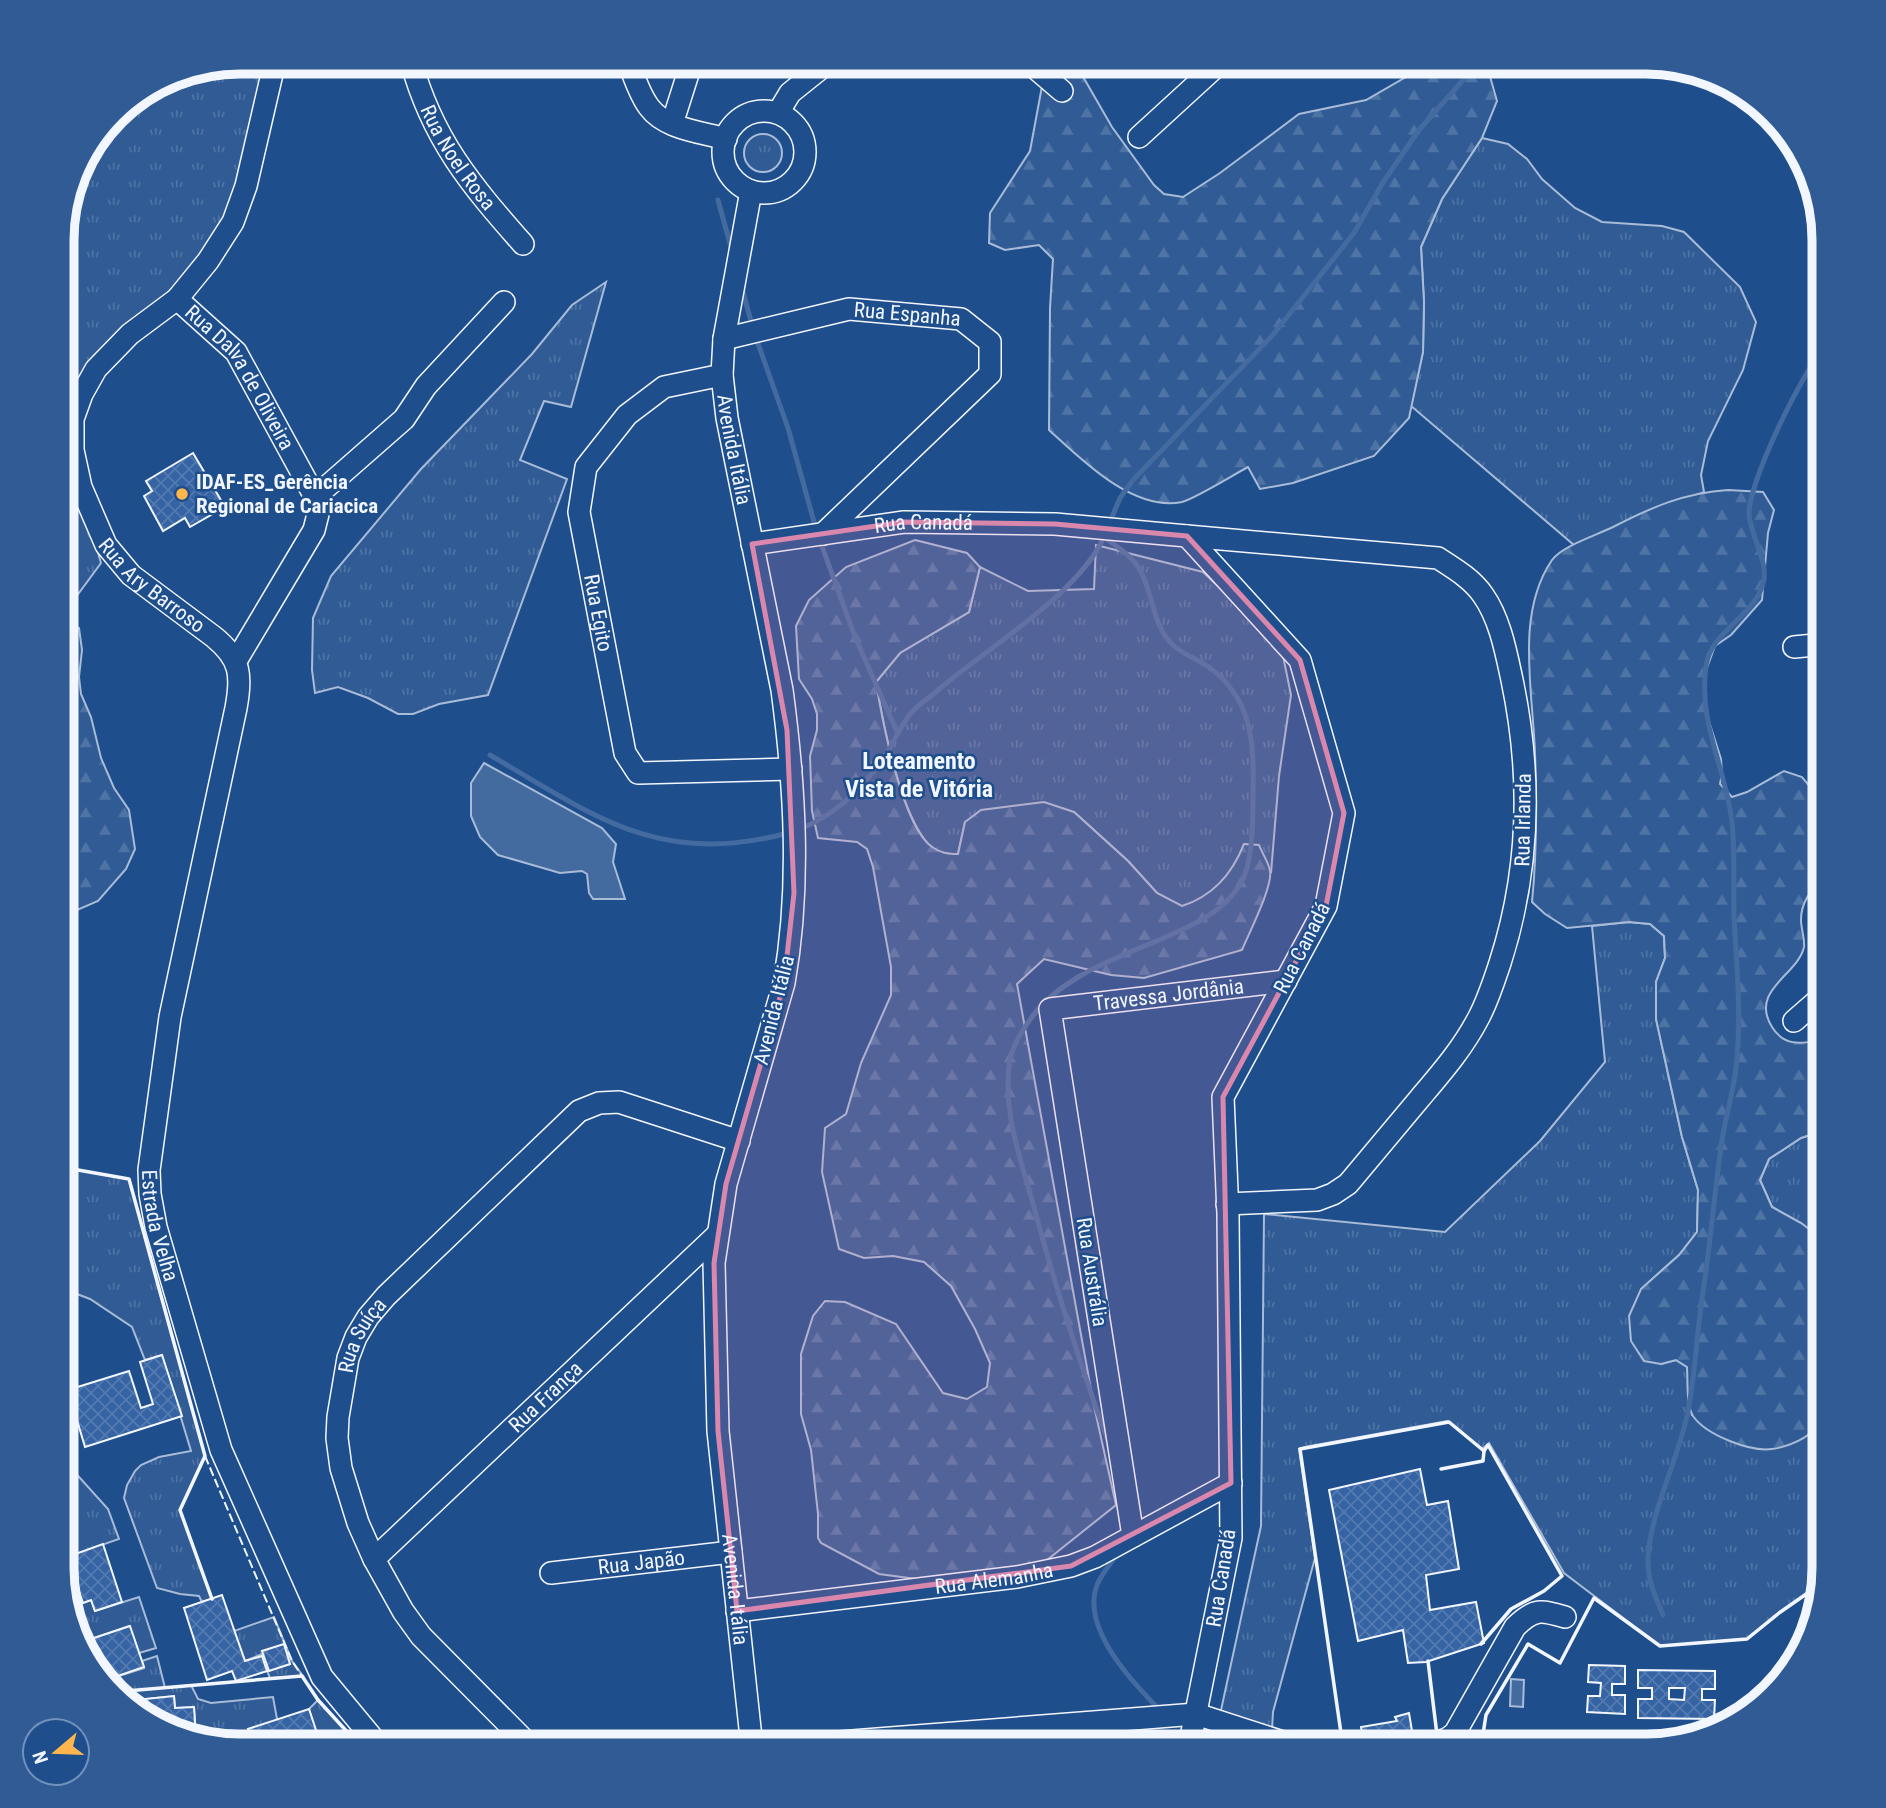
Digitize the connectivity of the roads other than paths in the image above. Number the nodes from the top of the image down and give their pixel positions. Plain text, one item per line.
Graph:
1 (272, 74) edge
2 (414, 74) edge
3 (634, 74) edge
4 (688, 74) edge
5 (814, 74) edge
6 (1042, 74) edge
7 (1200, 74) edge
8 (1062, 91) dead end
9 (778, 113) junction
10 (671, 124) junction
11 (1139, 137) dead end
12 (726, 139) junction
13 (751, 191) junction
14 (523, 244) dead end
15 (177, 299) junction
16 (504, 302) dead end
17 (724, 339) junction
18 (722, 375) junction
19 (74, 416) edge
20 (74, 455) edge
21 (315, 497) junction
22 (823, 534) junction
23 (1187, 536) junction
24 (752, 544) junction
25 (1812, 645) edge
26 (1794, 647) dead end
27 (236, 661) junction
28 (791, 769) junction
29 (1286, 981) junction
30 (1812, 1005) edge
31 (1050, 1009) joint
32 (1794, 1021) dead end
33 (739, 1141) junction
34 (1227, 1204) junction
35 (716, 1236) junction
36 (1231, 1483) junction
37 (1133, 1536) junction
38 (731, 1552) junction
39 (374, 1559) junction
40 (551, 1573) dead end
41 (737, 1611) junction
42 (1565, 1618) dead end
43 (1196, 1714) junction
44 (369, 1734) edge
45 (518, 1734) edge
46 (751, 1734) edge
47 (941, 1734) edge
48 (1192, 1734) edge
49 (1258, 1734) edge
50 (1454, 1734) edge

1 - 15 street, Rua Ary Barroso
2 - 14 street, Rua Noel Rosa
3 - 10 street
4 - 10 street
5 - 9 street
6 - 8 street
7 - 11 street
9 - 12 street
9 - 13 street
10 - 12 street
12 - 13 street
13 - 17 street, Avenida Itália
15 - 19 street, Rua Ary Barroso
15 - 21 street, Rua Dalva de Oliveira
16 - 21 street
17 - 18 street, Avenida Itália
17 - 22 street, Rua Espanha
18 - 24 street, Avenida Itália
18 - 28 street, Rua Egito
20 - 27 street, Rua Ary Barroso
21 - 27 street
22 - 23 street, Rua Canadá
22 - 24 street, Rua Canadá
23 - 29 street, Rua Canadá
23 - 34 street, Rua Irlanda
24 - 28 street, Avenida Itália
25 - 26 street
27 - 44 street, Estrada Velha
28 - 33 street, Avenida Itália
29 - 31 street, Travessa Jordânia
29 - 34 street, Rua Canadá
30 - 32 street
31 - 37 street, Rua Austrália
33 - 35 street, Avenida Itália
33 - 39 street, Rua Suíça
34 - 36 street, Rua Canadá
35 - 38 street, Avenida Itália
35 - 39 street, Rua França
36 - 37 street, Rua Alemanha
36 - 43 street, Rua Canadá
37 - 41 street, Rua Alemanha
38 - 40 street, Rua Japão
38 - 41 street, Avenida Itália
39 - 45 street, Rua Suíça
41 - 46 street, Avenida Itália
42 - 50 street
43 - 47 street
43 - 48 street, Rua Canadá
43 - 49 street

